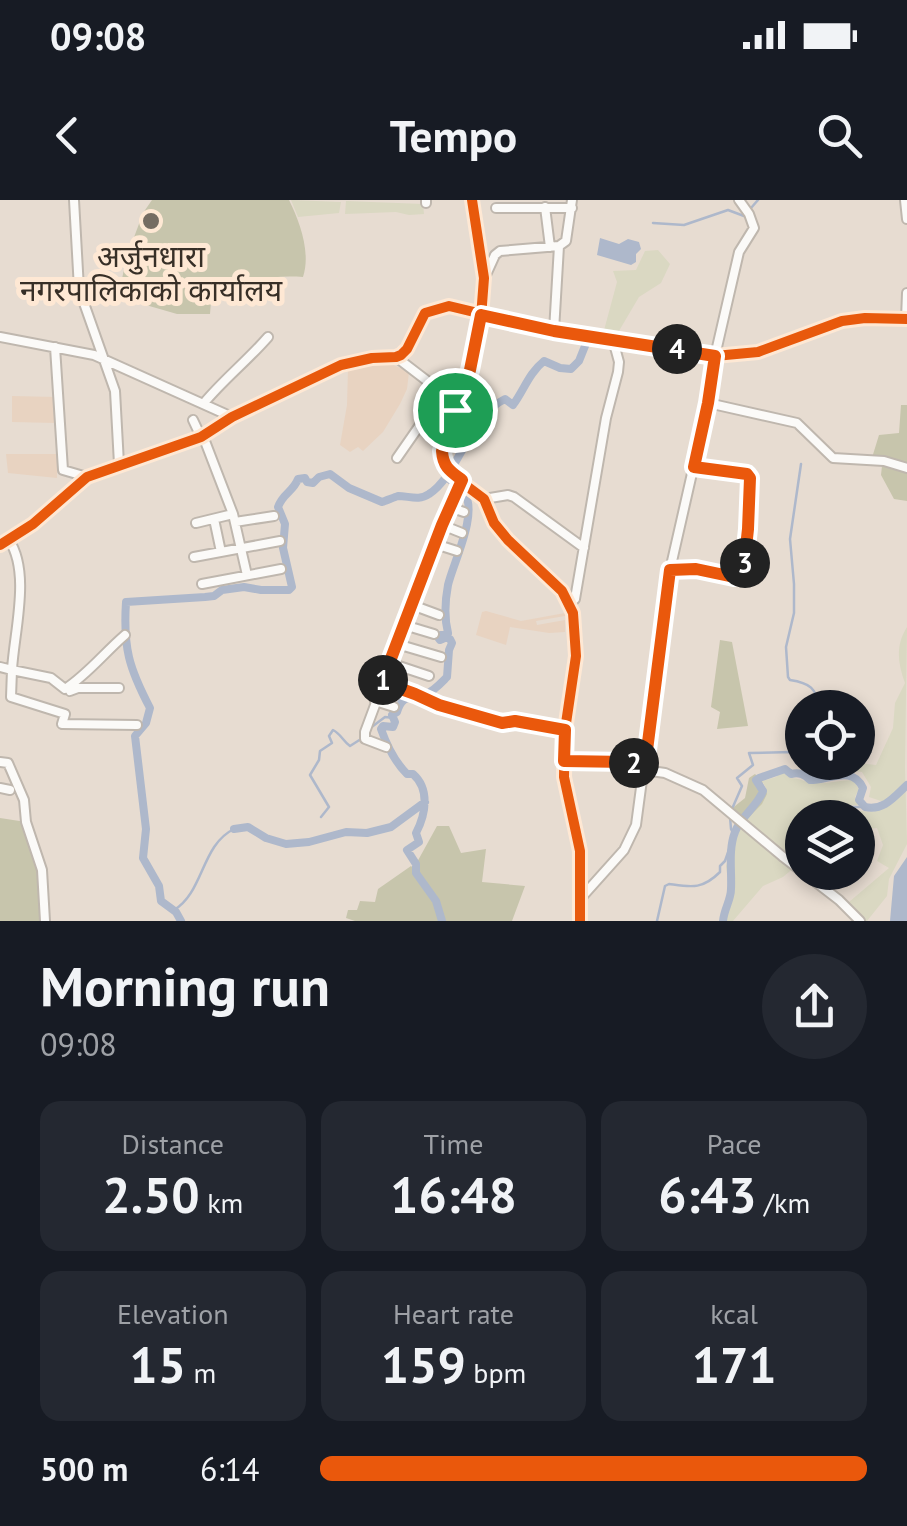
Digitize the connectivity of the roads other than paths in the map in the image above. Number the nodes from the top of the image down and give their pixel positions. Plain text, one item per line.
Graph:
1 (74, 200) edge
2 (472, 200) edge
3 (738, 200) edge
4 (905, 200) edge
5 (533, 204) edge
6 (572, 204) edge
7 (545, 207) junction
8 (496, 208) dead end
9 (907, 218) edge
10 (554, 246) junction
11 (484, 278) junction
12 (907, 293) edge
13 (481, 315) junction
14 (907, 319) edge
15 (554, 331) junction
16 (268, 337) dead end
17 (0, 338) edge
18 (613, 340) junction
19 (55, 347) junction
20 (715, 356) junction
21 (102, 358) junction
22 (396, 358) junction
23 (438, 398) junction
24 (204, 403) junction
25 (708, 403) junction
26 (455, 410) junction
27 (232, 417) junction
28 (193, 420) dead end
29 (202, 437) junction
30 (398, 458) dead end
31 (120, 464) junction
32 (694, 467) junction
33 (907, 468) edge
34 (87, 477) junction
35 (459, 485) junction
36 (484, 499) junction
37 (450, 507) junction
38 (464, 512) dead end
39 (274, 516) dead end
40 (234, 518) junction
41 (214, 519) junction
42 (196, 523) dead end
43 (442, 525) junction
44 (462, 533) dead end
45 (4, 542) edge
46 (280, 542) dead end
47 (435, 544) junction
48 (241, 548) junction
49 (584, 548) junction
50 (458, 551) dead end
51 (222, 552) junction
52 (194, 557) dead end
53 (281, 569) dead end
54 (670, 570) junction
55 (247, 575) junction
56 (202, 584) dead end
57 (570, 604) junction
58 (412, 605) junction
59 (439, 615) dead end
60 (404, 625) junction
61 (434, 634) dead end
62 (125, 635) dead end
63 (397, 644) junction
64 (441, 658) dead end
65 (390, 663) junction
66 (0, 667) edge
67 (12, 670) junction
68 (429, 676) dead end
69 (382, 682) junction
70 (118, 688) dead end
71 (67, 690) junction
72 (376, 701) junction
73 (394, 707) dead end
74 (65, 714) junction
75 (137, 725) dead end
76 (565, 730) junction
77 (386, 747) dead end
78 (564, 761) junction
79 (0, 762) edge
80 (645, 768) junction
81 (581, 898) junction
82 (45, 921) edge
83 (580, 921) edge
84 (860, 921) edge

1 - 21 street
2 - 11 street
3 - 20 street
4 - 9 street
5 - 7 street
5 - 8 street
6 - 7 street
6 - 10 street
7 - 10 street
10 - 11 street
10 - 15 street
11 - 13 street
12 - 14 street
13 - 15 street
13 - 22 street
13 - 26 street
14 - 20 street
15 - 18 street
16 - 24 street
17 - 19 street
18 - 20 street
18 - 49 street
19 - 21 street
19 - 34 street
20 - 25 street
21 - 24 street
21 - 31 street
22 - 23 street
22 - 27 street
23 - 26 street
23 - 30 street
24 - 27 street
25 - 32 street
25 - 33 street
26 - 35 street
27 - 29 street
28 - 29 street
29 - 31 street
29 - 40 street
31 - 34 street
32 - 54 street
32 - 54 street
34 - 45 street
35 - 36 street
35 - 37 street
36 - 49 street
36 - 57 street
37 - 38 street
37 - 43 street
39 - 40 street
40 - 41 street
40 - 48 street
41 - 42 street
41 - 51 street
43 - 44 street
43 - 47 street
45 - 67 street
46 - 48 street
47 - 50 street
47 - 58 street
48 - 51 street
48 - 55 street
49 - 57 street
51 - 52 street
53 - 55 street
54 - 80 street
55 - 56 street
57 - 76 street
58 - 59 street
58 - 60 street
60 - 61 street
60 - 63 street
62 - 71 street
63 - 64 street
63 - 65 street
65 - 68 street
65 - 69 street
66 - 67 street
67 - 71 street
67 - 74 street
69 - 72 street
69 - 76 street
70 - 71 street
71 - 74 street
72 - 73 street
72 - 77 street
74 - 75 street
76 - 78 street
78 - 80 street
78 - 81 street
79 - 82 street
80 - 81 street
80 - 84 street
81 - 83 street

